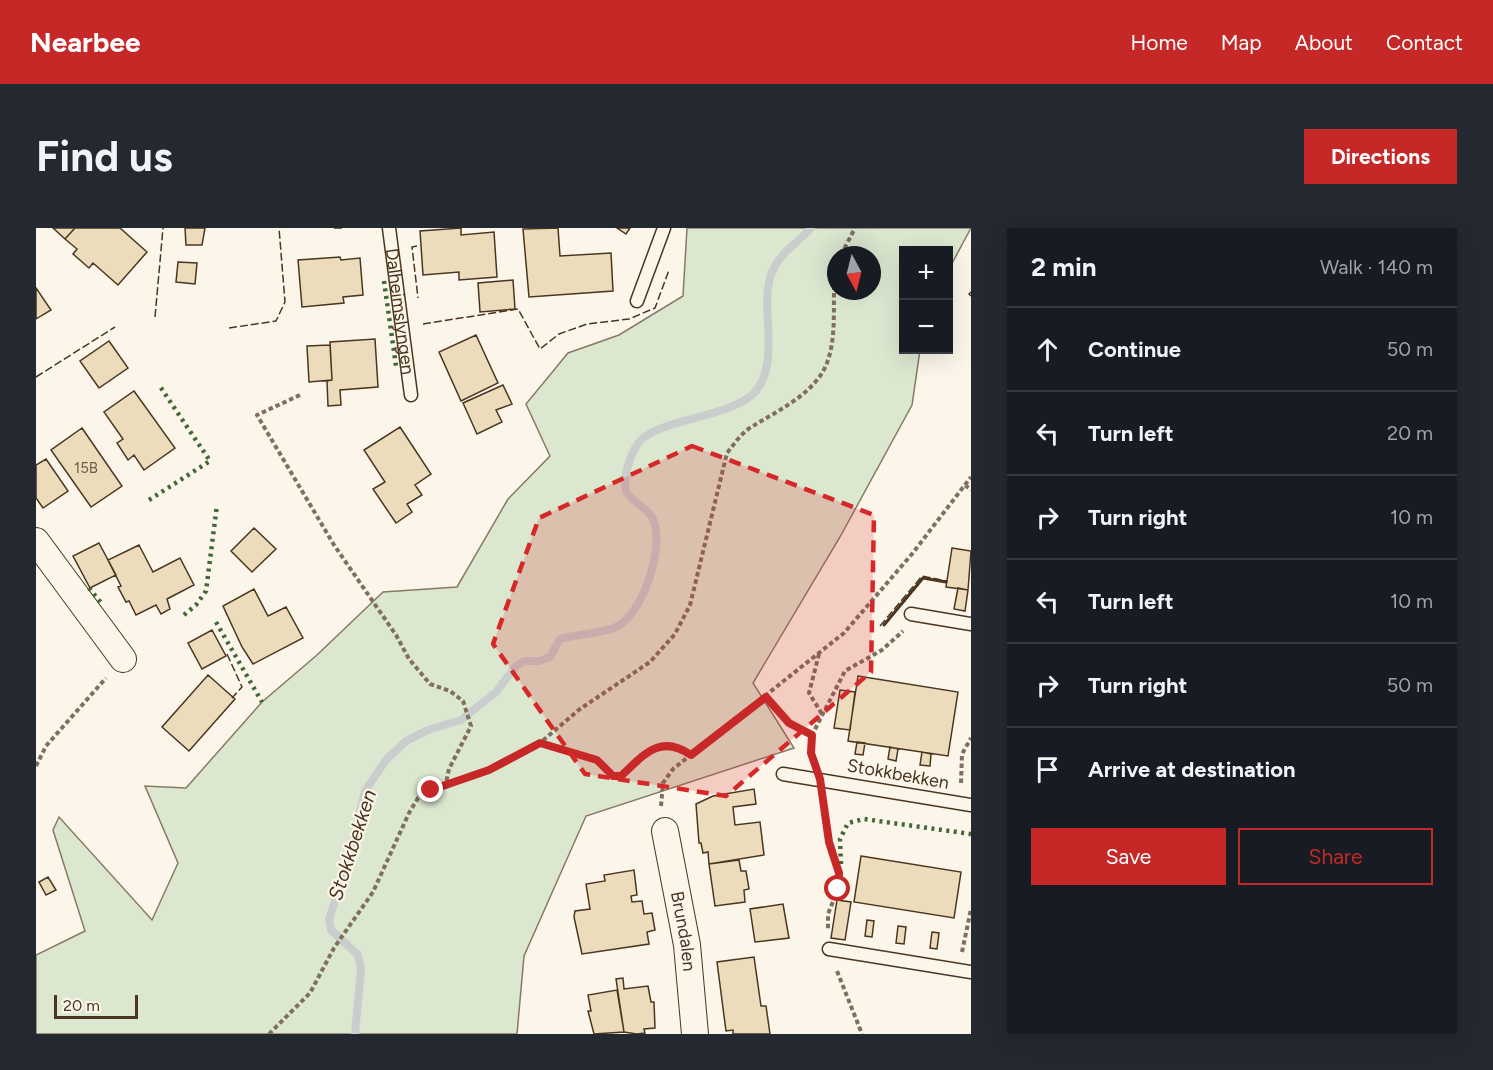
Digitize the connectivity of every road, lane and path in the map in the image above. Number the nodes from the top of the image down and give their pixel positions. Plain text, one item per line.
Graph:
1 (389, 228) edge
2 (664, 228) edge
3 (855, 228) edge
4 (846, 246) edge
5 (832, 300) edge
6 (637, 301) dead end
7 (411, 395) dead end
8 (300, 396) dead end
9 (971, 477) edge
10 (965, 485) junction
11 (971, 489) edge
12 (36, 541) edge
13 (911, 614) joint
14 (971, 624) edge
15 (819, 653) junction
16 (123, 659) joint
17 (766, 697) junction
18 (822, 714) junction
19 (812, 735) junction
20 (971, 738) edge
21 (540, 743) junction
22 (691, 755) junction
23 (36, 766) edge
24 (783, 774) dead end
25 (820, 779) junction
26 (446, 783) junction
27 (961, 785) dead end
28 (971, 805) edge
29 (665, 831) joint
30 (971, 909) edge
31 (829, 950) junction
32 (965, 971) edge
33 (268, 1034) edge
34 (695, 1034) edge
35 (862, 1034) edge

1 - 7 lane, Dalheimslyngen
2 - 6 lane
3 - 4 path
5 - 21 path
8 - 26 path
9 - 10 path
10 - 11 path
10 - 15 path
12 - 16 street
13 - 14 lane
13 - 18 path
15 - 17 path
15 - 18 path
16 - 23 path
17 - 19 path
17 - 22 path
18 - 19 path
19 - 25 path
20 - 27 path
21 - 22 path
21 - 26 path
22 - 29 path
24 - 25 lane, Stokkbekken
25 - 28 lane, Stokkbekken
25 - 31 path
26 - 33 path
29 - 34 street, Brundalen
30 - 32 path
31 - 32 lane
31 - 35 path

